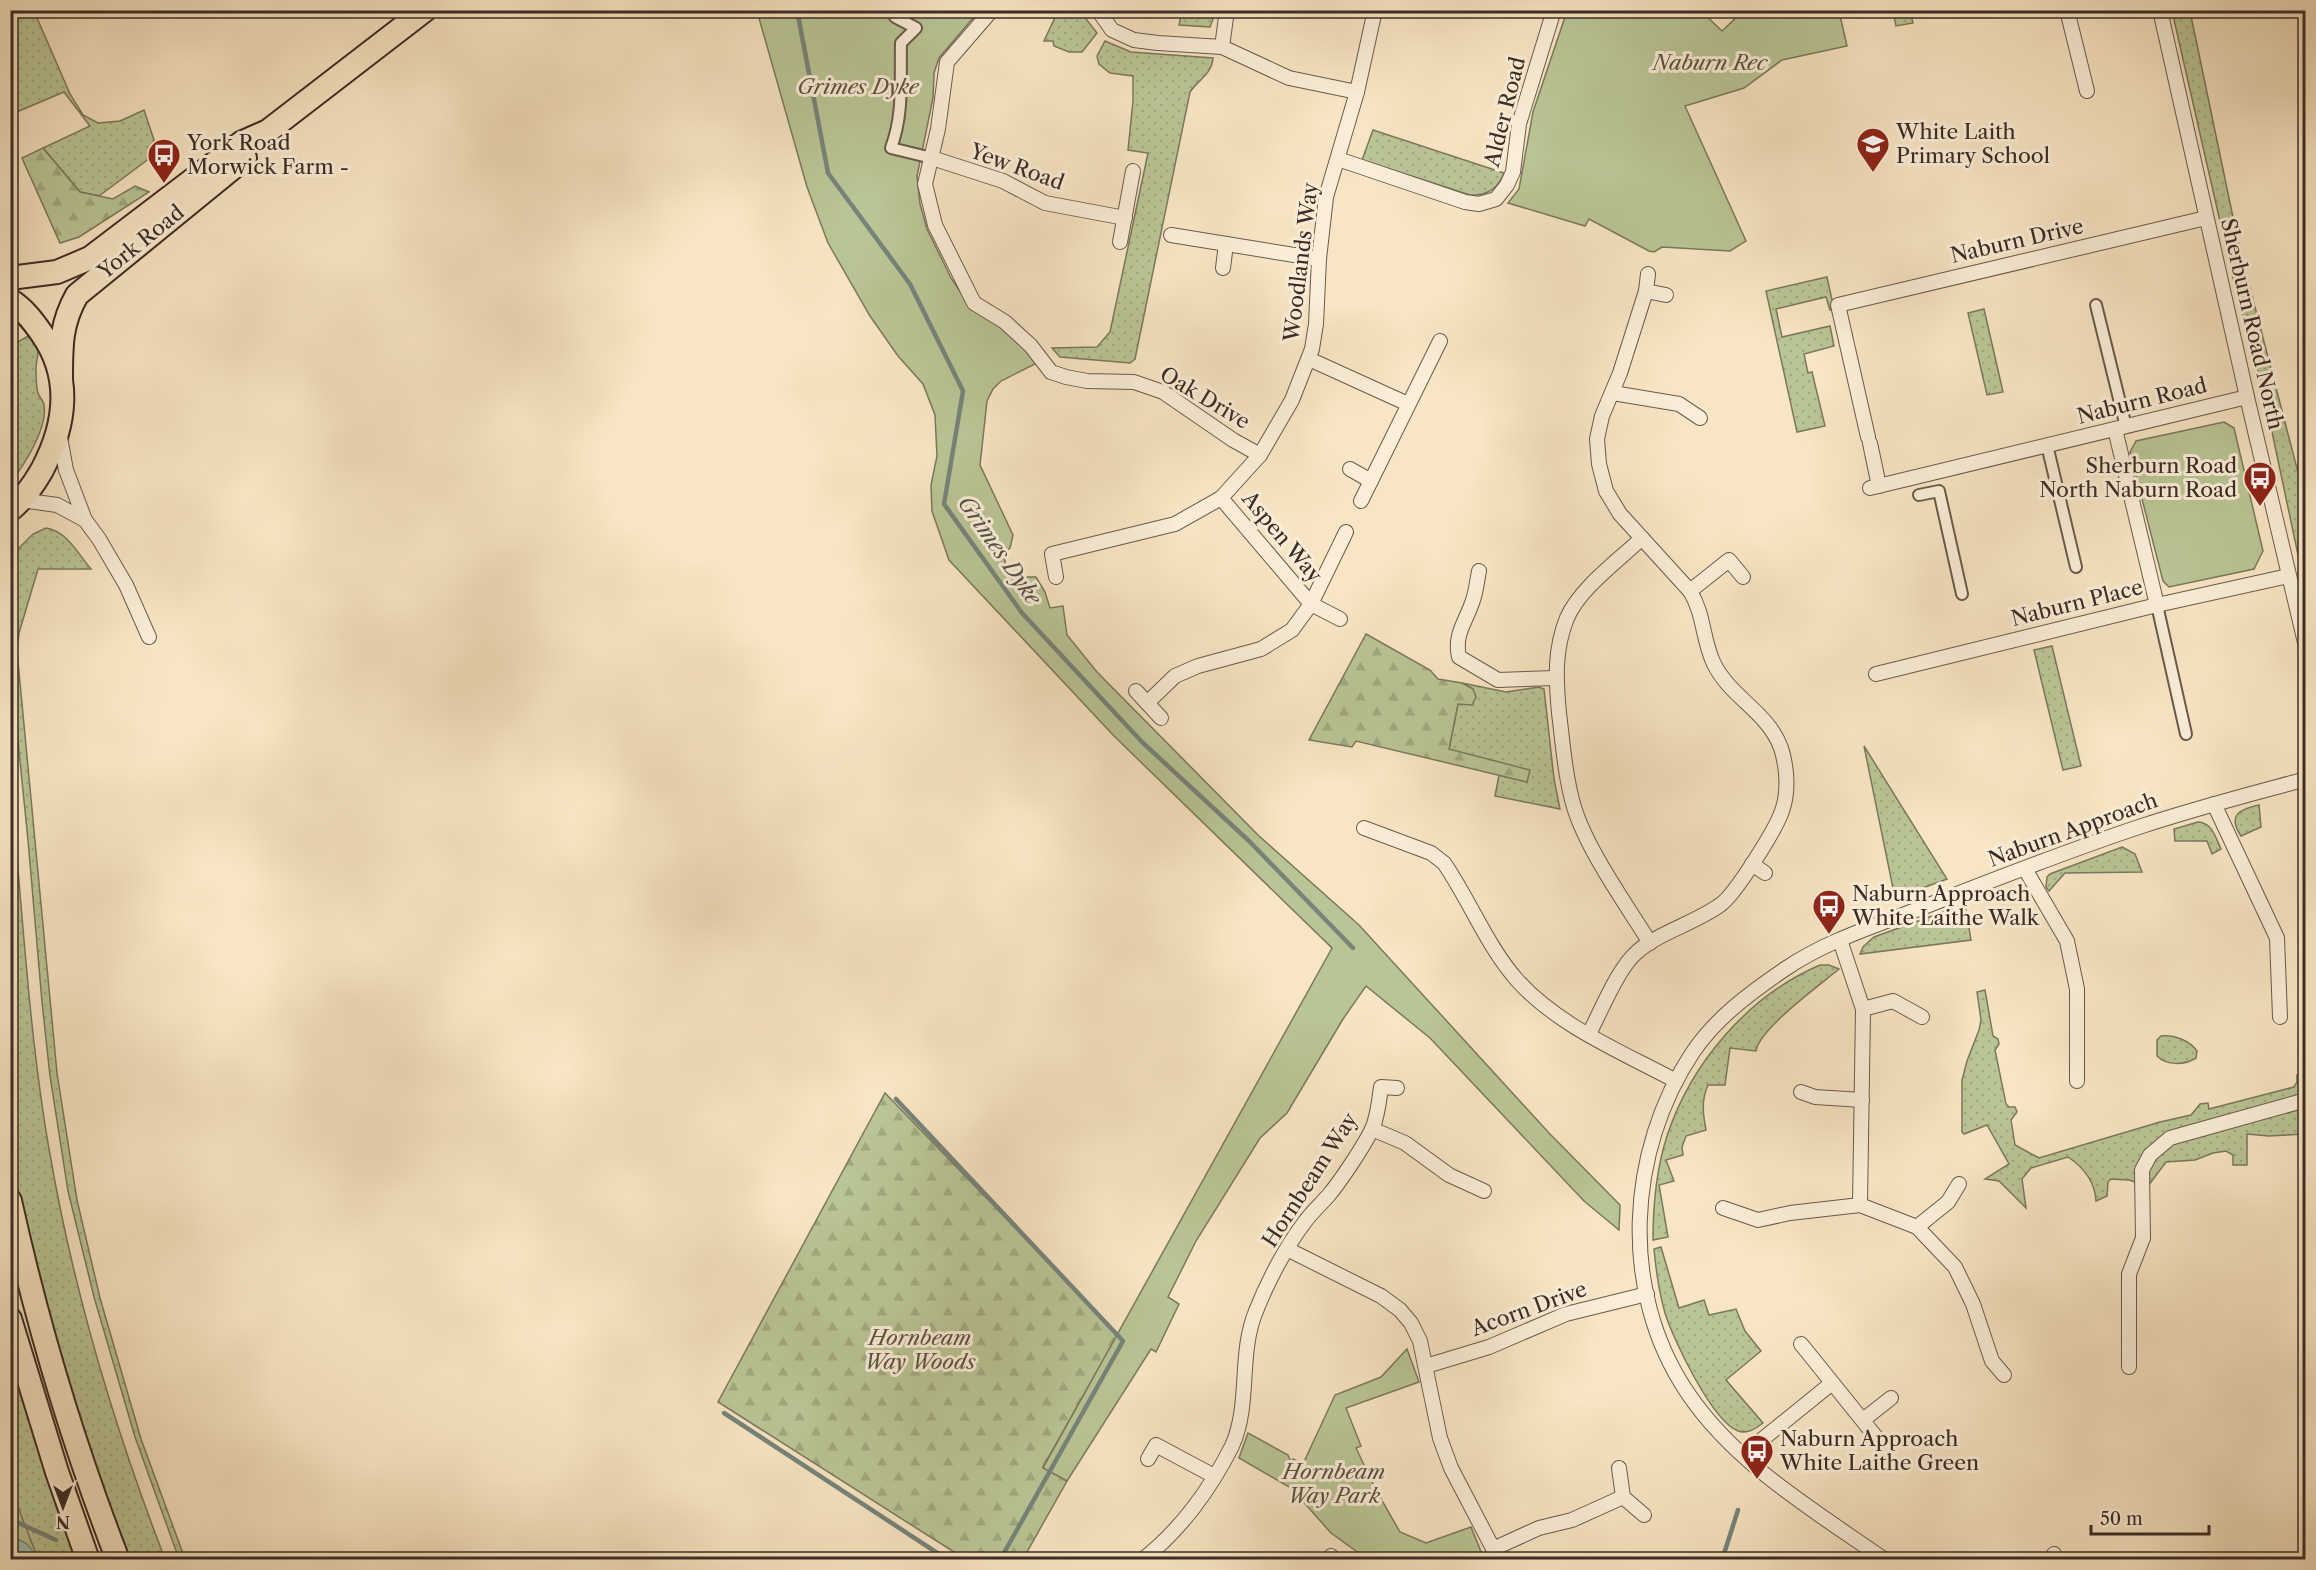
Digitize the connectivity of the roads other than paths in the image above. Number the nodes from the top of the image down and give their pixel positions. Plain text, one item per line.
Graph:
1 (425, 10) edge
2 (992, 10) edge
3 (1098, 10) edge
4 (1227, 10) edge
5 (1375, 10) edge
6 (1554, 10) edge
7 (2067, 10) edge
8 (2160, 10) edge
9 (895, 17) dead end
10 (1222, 47) junction
11 (2087, 91) dead end
12 (1357, 92) junction
13 (268, 131) junction
14 (932, 158) junction
15 (1338, 159) junction
16 (1134, 171) dead end
17 (1125, 218) junction
18 (2206, 218) junction
19 (1171, 235) dead end
20 (1120, 242) dead end
21 (1226, 244) junction
22 (1319, 259) junction
23 (1222, 268) dead end
24 (1648, 274) dead end
25 (10, 278) edge
26 (1646, 291) junction
27 (1666, 295) dead end
28 (10, 300) edge
29 (2096, 305) dead end
30 (1440, 341) dead end
31 (1309, 358) junction
32 (62, 377) junction
33 (1613, 393) junction
34 (2247, 397) junction
35 (1408, 404) junction
36 (1700, 418) dead end
37 (2120, 428) junction
38 (59, 431) junction
39 (2047, 446) junction
40 (1260, 455) junction
41 (1350, 469) dead end
42 (1371, 481) junction
43 (1875, 487) joint
44 (1919, 495) dead end
45 (1221, 498) junction
46 (1360, 501) dead end
47 (14, 508) edge
48 (85, 520) junction
49 (1346, 532) dead end
50 (1642, 538) junction
51 (1052, 554) junction
52 (1038, 559) dead end
53 (2076, 567) dead end
54 (1479, 571) dead end
55 (2288, 576) junction
56 (1056, 577) dead end
57 (1743, 577) dead end
58 (1690, 591) junction
59 (1962, 594) dead end
60 (1311, 604) junction
61 (2157, 605) junction
62 (1340, 619) dead end
63 (149, 637) dead end
64 (2306, 646) edge
65 (1876, 674) dead end
66 (1556, 678) junction
67 (1136, 691) dead end
68 (1148, 704) junction
69 (1161, 718) dead end
70 (2186, 734) dead end
71 (2306, 779) edge
72 (2214, 804) junction
73 (1364, 828) dead end
74 (1752, 864) junction
75 (2025, 869) junction
76 (1765, 873) dead end
77 (1840, 940) junction
78 (1650, 943) junction
79 (1863, 1009) junction
80 (1922, 1017) dead end
81 (2280, 1017) dead end
82 (1589, 1034) junction
83 (2077, 1080) dead end
84 (1676, 1081) junction
85 (1397, 1088) dead end
86 (1801, 1092) dead end
87 (1862, 1100) junction
88 (2306, 1100) edge
89 (1372, 1129) junction
90 (1959, 1184) dead end
91 (1484, 1191) dead end
92 (10, 1201) edge
93 (1860, 1205) junction
94 (1723, 1208) dead end
95 (1917, 1227) junction
96 (1287, 1249) junction
97 (1647, 1294) junction
98 (10, 1319) edge
99 (1801, 1344) dead end
100 (1426, 1366) junction
101 (2129, 1367) dead end
102 (2004, 1375) dead end
103 (1832, 1383) junction
104 (1891, 1398) dead end
105 (1863, 1420) junction
106 (1880, 1442) dead end
107 (1743, 1455) junction
108 (1148, 1459) dead end
109 (1619, 1468) dead end
110 (1214, 1476) junction
111 (1623, 1497) junction
112 (1644, 1515) dead end
113 (1497, 1554) edge
114 (88, 1560) edge
115 (118, 1560) edge
116 (1142, 1560) edge
117 (1885, 1560) edge

1 - 13 highway, York Road
2 - 14 street, Oak Drive
3 - 10 street
4 - 10 street
5 - 12 street, Woodlands Way
6 - 15 street, Alder Road
7 - 11 street
8 - 18 street, Sherburn Road North
9 - 14 street
10 - 12 street
12 - 15 street, Woodlands Way
13 - 25 highway, York Road
13 - 32 highway, York Road
14 - 17 street, Yew Road
14 - 40 street, Oak Drive
15 - 22 street, Woodlands Way
16 - 17 street
17 - 20 street
18 - 34 street, Sherburn Road North
18 - 43 street, Naburn Drive
19 - 21 street
21 - 22 street
21 - 23 street
22 - 31 street, Woodlands Way
24 - 26 street
26 - 27 street
26 - 33 street
28 - 32 highway
29 - 37 street
30 - 35 street
31 - 35 street
31 - 40 street, Woodlands Way
32 - 38 highway, York Road
33 - 36 street
33 - 50 street
34 - 37 street, Naburn Road
34 - 55 street, Sherburn Road North
35 - 42 street
37 - 39 street, Naburn Road
37 - 61 street
38 - 47 highway, York Road
38 - 48 street
39 - 43 street, Naburn Road
39 - 53 street
40 - 45 street, Woodlands Way
41 - 42 street
42 - 46 street
44 - 59 street
45 - 51 street, Woodlands Way
45 - 60 street, Aspen Way
47 - 48 street
48 - 63 street
49 - 60 street
50 - 58 street
50 - 66 street
51 - 52 street, Woodlands Way
51 - 56 street
54 - 66 street
55 - 61 street, Naburn Place
55 - 64 street, Sherburn Road North
57 - 58 street
58 - 74 street
60 - 62 street, Aspen Way
60 - 68 street, Aspen Way
61 - 65 street, Naburn Place
61 - 70 street
66 - 78 street
67 - 68 street
68 - 69 street
71 - 72 street, Naburn Approach
72 - 75 street, Naburn Approach
72 - 81 street
73 - 82 street
74 - 76 street
74 - 78 street
75 - 77 street, Naburn Approach
75 - 83 street
77 - 79 street
77 - 84 street, Naburn Approach
78 - 82 street
79 - 80 street
79 - 87 street
82 - 84 street
84 - 97 street, Naburn Approach
85 - 89 street, Hornbeam Way
86 - 87 street
87 - 93 street
88 - 101 street
89 - 91 street
89 - 96 street, Hornbeam Way
90 - 95 street
92 - 115 highway
93 - 94 street
93 - 95 street
95 - 102 street
96 - 100 street
96 - 110 street, Hornbeam Way
97 - 100 street, Acorn Drive
97 - 107 street, Naburn Approach
98 - 114 highway
99 - 103 street
100 - 113 street
103 - 105 street
103 - 107 street
104 - 105 street
105 - 106 street
107 - 117 street, Naburn Approach
108 - 110 street
109 - 111 street
110 - 116 street, Hornbeam Way
111 - 112 street
111 - 113 street

